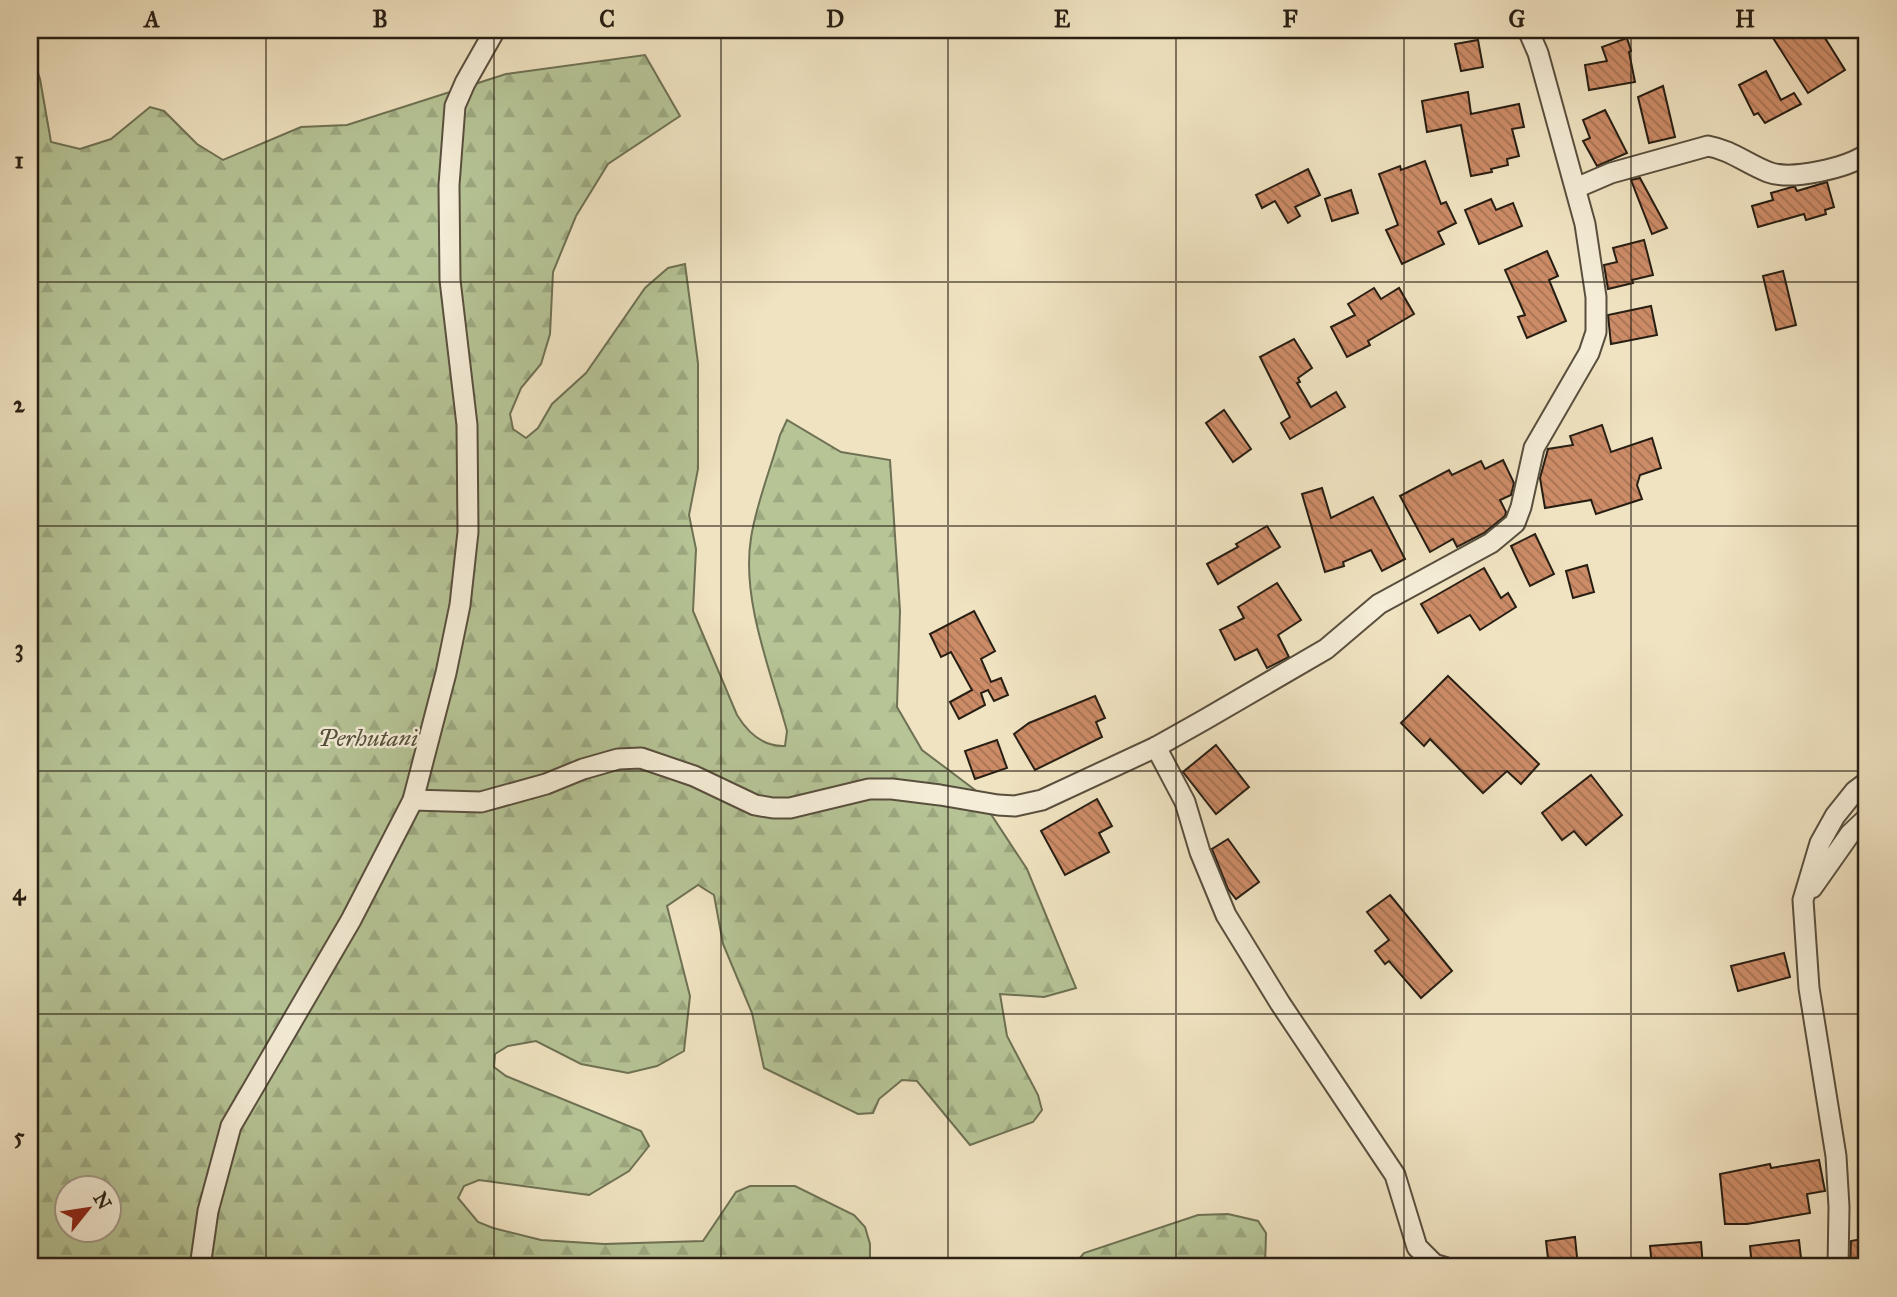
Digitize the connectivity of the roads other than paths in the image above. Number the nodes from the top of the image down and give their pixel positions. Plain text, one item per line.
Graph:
1 (495, 30) edge
2 (1528, 30) edge
3 (1867, 154) edge
4 (1576, 188) junction
5 (1156, 747) junction
6 (1867, 782) edge
7 (413, 800) junction
8 (1867, 818) edge
9 (1803, 900) junction
10 (200, 1267) edge
11 (1444, 1267) edge
12 (1838, 1267) edge

1 - 7 street
2 - 4 street
3 - 4 street
4 - 5 street
5 - 7 street
5 - 11 street
6 - 9 street
7 - 10 street
8 - 9 street
9 - 12 street

